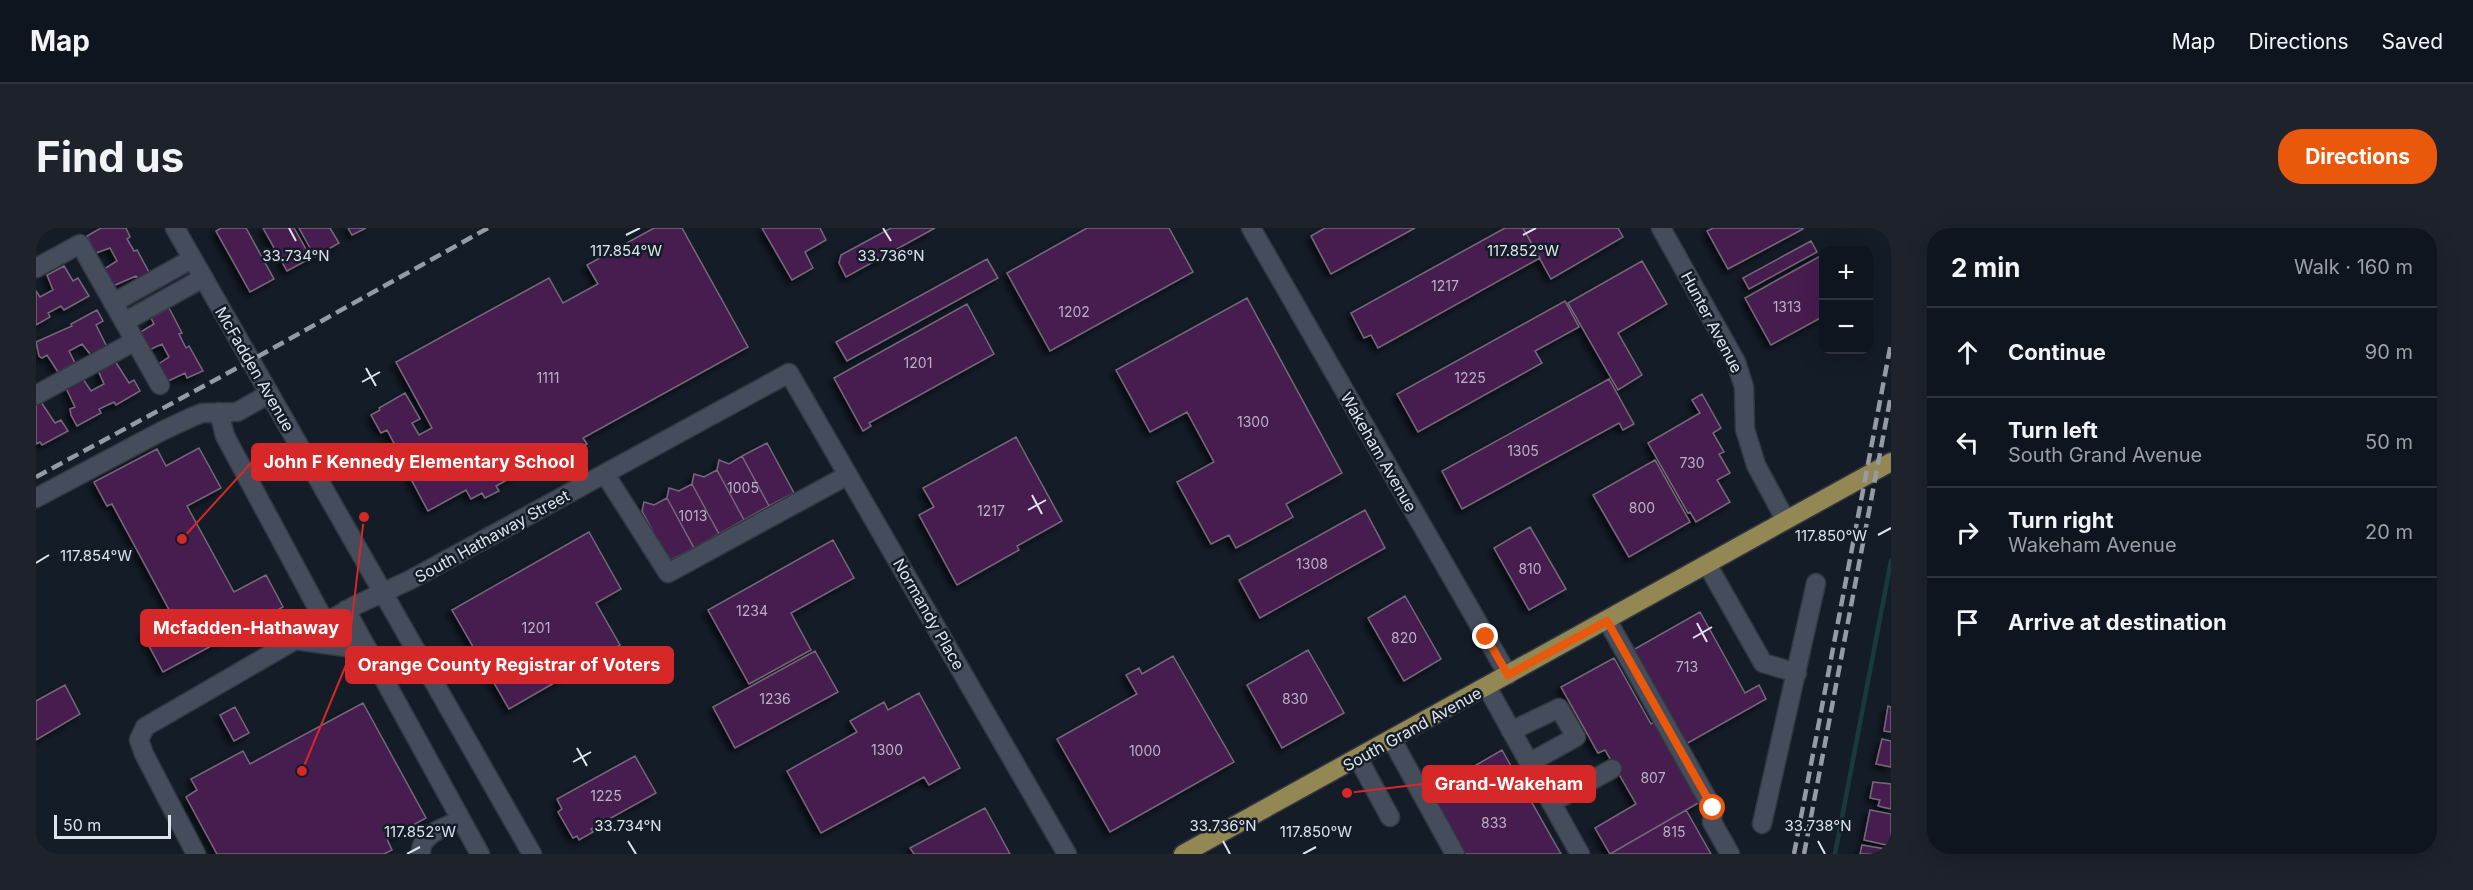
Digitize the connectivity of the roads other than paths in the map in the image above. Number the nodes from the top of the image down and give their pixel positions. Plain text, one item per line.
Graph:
1 (175, 228) edge
2 (1251, 228) edge
3 (1662, 228) edge
4 (192, 259) junction
5 (36, 268) edge
6 (203, 278) junction
7 (113, 303) junction
8 (124, 322) junction
9 (135, 341) junction
10 (789, 374) joint
11 (160, 385) dead end
12 (269, 394) junction
13 (36, 395) edge
14 (219, 412) junction
15 (1891, 462) edge
16 (605, 474) junction
17 (848, 475) junction
18 (36, 498) edge
19 (1785, 519) junction
20 (1707, 564) junction
21 (1816, 583) dead end
22 (383, 592) junction
23 (346, 610) junction
24 (1607, 621) junction
25 (325, 622) junction
26 (295, 640) junction
27 (367, 650) junction
28 (1797, 673) junction
29 (1508, 675) junction
30 (1487, 687) junction
31 (1511, 731) junction
32 (1392, 740) junction
33 (1358, 758) junction
34 (1529, 763) junction
35 (1612, 770) dead end
36 (1551, 802) junction
37 (1390, 817) dead end
38 (461, 820) junction
39 (1762, 824) dead end
40 (196, 854) edge
41 (421, 854) edge
42 (480, 854) edge
43 (532, 854) edge
44 (1067, 854) edge
45 (1184, 854) edge
46 (1455, 854) edge
47 (1580, 854) edge
48 (1730, 854) edge

1 - 4 street, McFadden Avenue
2 - 29 street, Wakeham Avenue
3 - 19 street, Hunter Avenue
4 - 6 street, McFadden Avenue
4 - 7 street
5 - 7 street
6 - 8 street
6 - 12 street, McFadden Avenue
7 - 8 street
8 - 9 street
9 - 11 street
9 - 13 street
10 - 16 street, South Hathaway Street
10 - 17 street, Normandy Place
12 - 14 street
12 - 22 street, McFadden Avenue
14 - 18 street
14 - 25 street
15 - 19 main road, South Grand Avenue
16 - 17 street
16 - 22 street, South Hathaway Street
17 - 44 street, Normandy Place
19 - 20 main road, South Grand Avenue
20 - 24 main road, South Grand Avenue
20 - 28 street
21 - 28 street
22 - 23 street, South Hathaway Street
22 - 43 street, McFadden Avenue
23 - 25 street, South Hathaway Street
23 - 27 street
24 - 29 main road, South Grand Avenue
24 - 48 street
25 - 26 street, South Hathaway Street
26 - 27 street
26 - 40 street, South Hathaway Street
27 - 38 street
28 - 39 street
29 - 30 main road, South Grand Avenue
30 - 31 street
30 - 32 main road, South Grand Avenue
31 - 34 street
31 - 34 street
32 - 33 main road, South Grand Avenue
32 - 46 street
33 - 37 street
33 - 45 main road, South Grand Avenue
34 - 36 street
35 - 36 street
36 - 47 street
38 - 41 street
38 - 42 street

